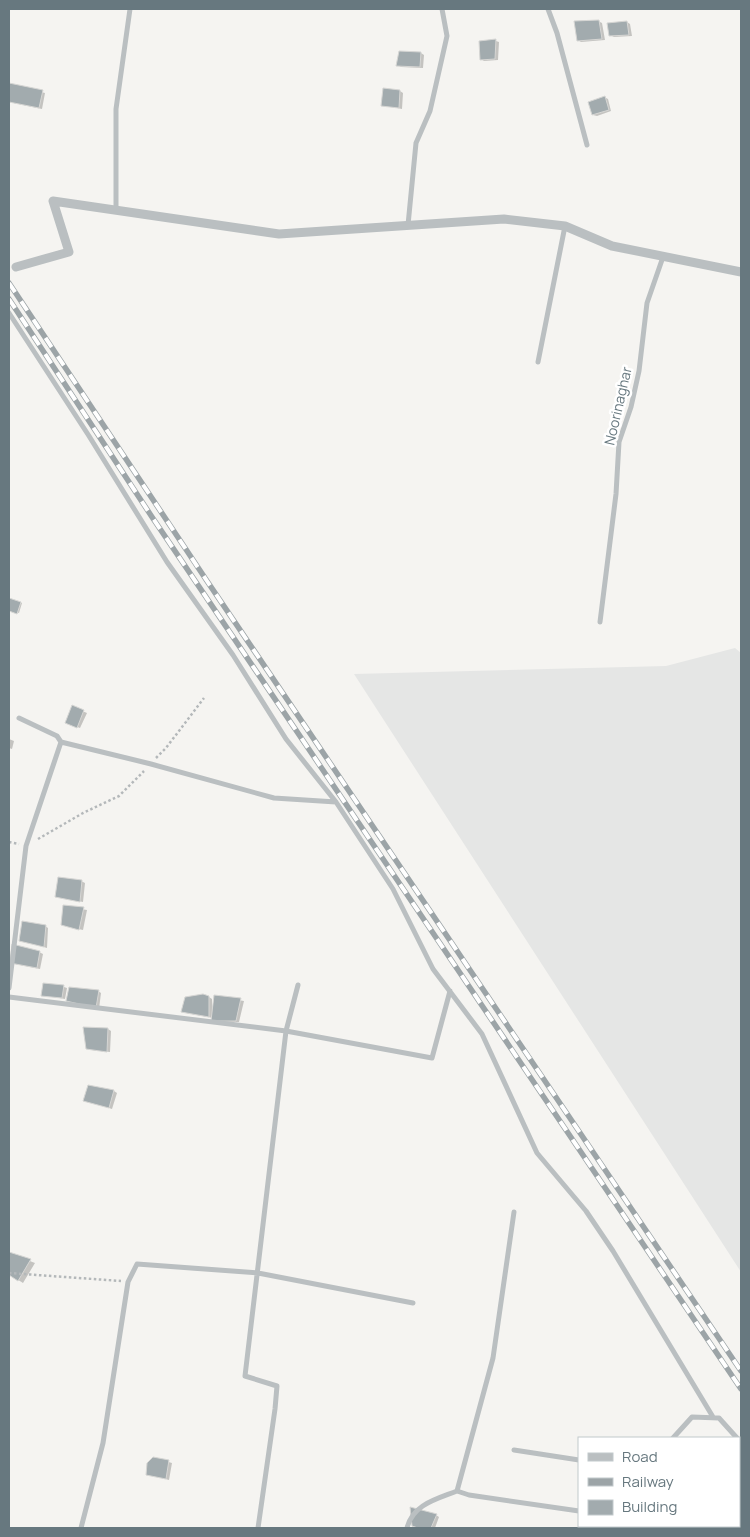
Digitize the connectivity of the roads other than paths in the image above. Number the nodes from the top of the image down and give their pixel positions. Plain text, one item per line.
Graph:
1 (130, 9) edge
2 (442, 9) edge
3 (548, 9) edge
4 (587, 145) dead end
5 (116, 210) junction
6 (408, 225) junction
7 (566, 226) junction
8 (663, 257) junction
9 (16, 267) dead end
10 (741, 272) edge
11 (9, 313) edge
12 (538, 362) dead end
13 (600, 622) dead end
14 (19, 718) dead end
15 (61, 742) junction
16 (336, 802) junction
17 (298, 985) dead end
18 (9, 988) edge
19 (450, 991) junction
20 (9, 997) edge
21 (286, 1032) junction
22 (514, 1212) dead end
23 (258, 1273) junction
24 (413, 1302) dead end
25 (713, 1417) junction
26 (674, 1437) edge
27 (736, 1437) edge
28 (514, 1450) dead end
29 (578, 1460) edge
30 (457, 1491) junction
31 (578, 1510) edge
32 (81, 1528) edge
33 (258, 1528) edge
34 (407, 1528) edge

1 - 5 street
2 - 6 street
3 - 4 street
5 - 6 street
5 - 9 street
6 - 7 street
7 - 8 street
7 - 12 street
8 - 10 street
8 - 13 street, Noorinaghar
11 - 16 street
14 - 15 street
15 - 16 street
15 - 18 street
16 - 19 street
17 - 21 street
19 - 21 street
19 - 25 street
20 - 21 street
21 - 23 street
22 - 30 street
23 - 24 street
23 - 32 street
23 - 33 street
25 - 26 street
25 - 27 street
28 - 29 street
30 - 31 street
30 - 34 street

